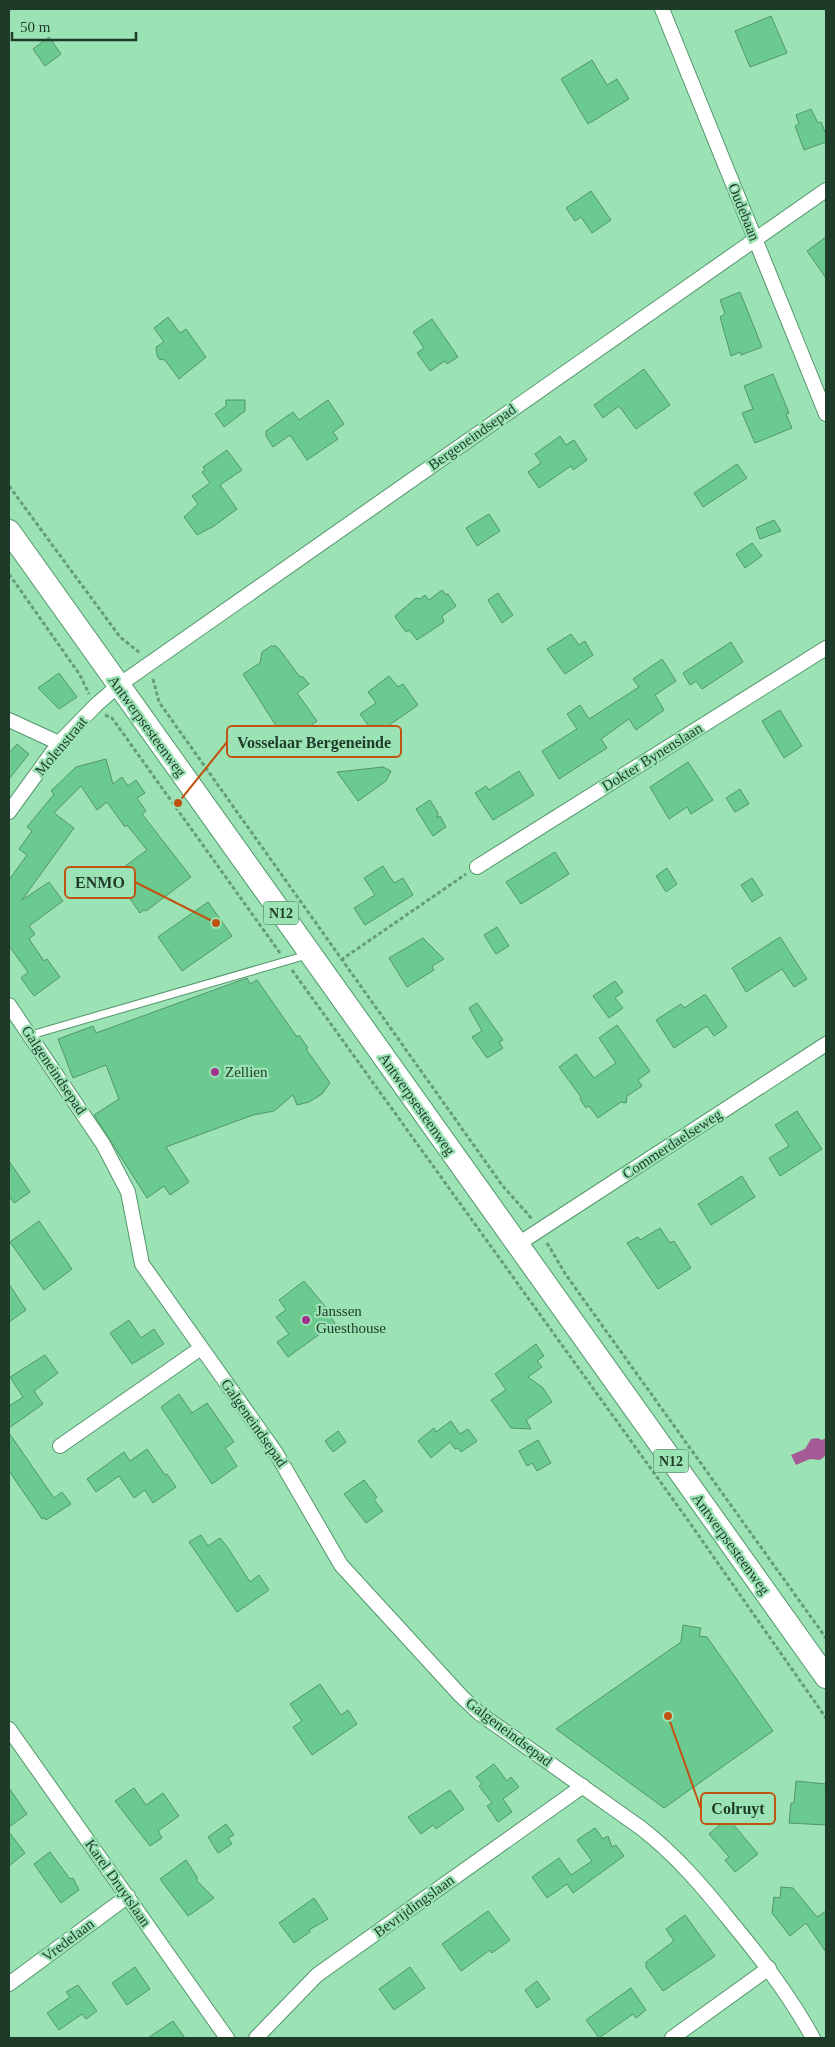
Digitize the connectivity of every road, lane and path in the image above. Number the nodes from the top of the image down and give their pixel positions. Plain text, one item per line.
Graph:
1 (662, 9) edge
2 (826, 190) edge
3 (755, 239) junction
4 (826, 414) edge
5 (9, 486) edge
6 (9, 531) edge
7 (9, 574) edge
8 (826, 648) edge
9 (148, 664) junction
10 (119, 686) junction
11 (96, 705) junction
12 (9, 720) edge
13 (59, 743) junction
14 (9, 812) edge
15 (477, 867) joint
16 (342, 959) junction
17 (286, 961) junction
18 (316, 962) junction
19 (9, 1005) edge
20 (31, 1035) junction
21 (826, 1044) edge
22 (539, 1230) junction
23 (518, 1244) junction
24 (201, 1348) junction
25 (60, 1446) dead end
26 (826, 1638) edge
27 (826, 1677) edge
28 (826, 1718) edge
29 (9, 1729) edge
30 (582, 1786) junction
31 (128, 1896) junction
32 (769, 1968) junction
33 (9, 1984) edge
34 (227, 2038) edge
35 (256, 2038) edge
36 (672, 2038) edge
37 (813, 2038) edge

1 - 3 street, Oudebaan
2 - 3 street, Bergeneindsepad
3 - 4 street, Oudebaan
3 - 9 street, Bergeneindsepad
5 - 9 path
6 - 10 main road, Antwerpsesteenweg / N12
7 - 11 path
8 - 15 street, Dokter Bynenslaan
9 - 10 street, Bergeneindsepad
9 - 16 path
10 - 11 street, Molenstraat
10 - 18 main road, Antwerpsesteenweg / N12
11 - 13 street, Molenstraat
11 - 17 path
12 - 13 street
13 - 14 street, Molenstraat
15 - 16 path
16 - 18 path
16 - 22 path
17 - 18 lane
17 - 20 lane
17 - 28 path
18 - 23 main road, Antwerpsesteenweg / N12
19 - 20 street, Galgeneindsepad
20 - 24 street, Galgeneindsepad
21 - 22 street, Commerdaelseweg
22 - 23 street, Commerdaelseweg
22 - 26 path
23 - 27 main road, Antwerpsesteenweg / N12
24 - 25 street
24 - 30 street, Galgeneindsepad
29 - 31 street, Karel Druytslaan
30 - 32 street, Galgeneindsepad
30 - 35 street, Bevrijdingslaan
31 - 33 street, Vredelaan
31 - 34 street, Karel Druytslaan
32 - 36 street
32 - 37 street, Galgeneindsepad

